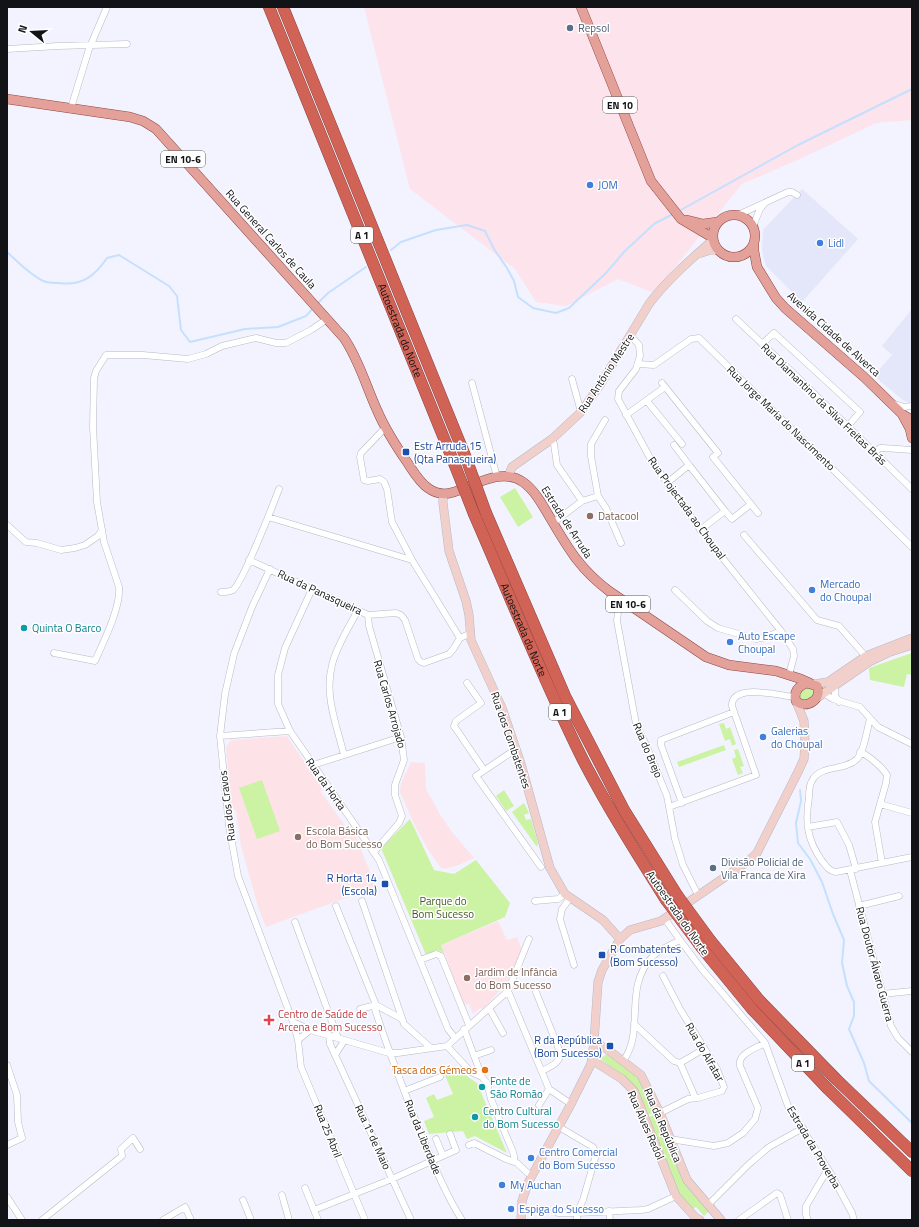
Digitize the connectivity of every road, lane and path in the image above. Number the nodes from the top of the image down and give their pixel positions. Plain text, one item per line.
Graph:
1 (107, 7) edge
2 (269, 7) edge
3 (283, 7) edge
4 (581, 7) edge
5 (127, 44) dead end
6 (91, 45) junction
7 (7, 49) edge
8 (7, 99) edge
9 (71, 108) junction
10 (797, 194) dead end
11 (766, 202) junction
12 (674, 211) junction
13 (738, 215) junction
14 (717, 222) junction
15 (753, 226) junction
16 (713, 239) junction
17 (754, 243) junction
18 (718, 250) junction
19 (694, 257) junction
20 (740, 257) junction
21 (757, 267) junction
22 (326, 319) junction
23 (736, 320) dead end
24 (630, 335) junction
25 (762, 344) junction
26 (638, 364) junction
27 (572, 379) dead end
28 (472, 383) dead end
29 (647, 400) junction
30 (890, 402) junction
31 (912, 406) edge
32 (581, 412) junction
33 (626, 415) junction
34 (605, 420) dead end
35 (848, 426) junction
36 (386, 428) junction
37 (912, 430) edge
38 (552, 439) junction
39 (682, 444) dead end
40 (674, 445) dead end
41 (903, 450) junction
42 (912, 450) edge
43 (875, 452) junction
44 (690, 465) junction
45 (508, 476) junction
46 (497, 477) junction
47 (667, 483) junction
48 (279, 489) dead end
49 (912, 489) edge
50 (443, 494) junction
51 (598, 496) junction
52 (582, 501) junction
53 (751, 504) junction
54 (725, 511) junction
55 (758, 513) dead end
56 (268, 517) junction
57 (553, 523) junction
58 (7, 525) edge
59 (102, 530) junction
60 (700, 530) junction
61 (744, 535) dead end
62 (621, 544) dead end
63 (912, 547) edge
64 (250, 560) junction
65 (412, 560) junction
66 (270, 569) junction
67 (312, 589) junction
68 (675, 590) dead end
69 (220, 592) dead end
70 (624, 601) junction
71 (358, 610) junction
72 (368, 615) junction
73 (781, 631) junction
74 (469, 634) junction
75 (460, 638) junction
76 (912, 638) edge
77 (912, 644) edge
78 (54, 653) dead end
79 (868, 659) junction
80 (789, 675) junction
81 (467, 683) dead end
82 (835, 685) junction
83 (816, 692) junction
84 (796, 697) junction
85 (839, 702) junction
86 (734, 712) junction
87 (870, 719) junction
88 (804, 722) junction
89 (290, 731) junction
90 (220, 736) junction
91 (401, 738) junction
92 (912, 744) edge
93 (516, 749) junction
94 (860, 752) junction
95 (344, 755) junction
96 (313, 765) junction
97 (484, 770) junction
98 (682, 803) junction
99 (880, 804) junction
100 (669, 807) junction
101 (912, 813) edge
102 (808, 827) junction
103 (374, 852) junction
104 (912, 857) edge
105 (882, 863) junction
106 (541, 867) dead end
107 (853, 870) junction
108 (568, 896) junction
109 (698, 896) junction
110 (898, 896) dead end
111 (362, 901) dead end
112 (535, 901) dead end
113 (336, 906) dead end
114 (859, 906) junction
115 (665, 919) junction
116 (295, 922) dead end
117 (620, 939) junction
118 (529, 940) dead end
119 (680, 940) junction
120 (420, 960) junction
121 (574, 965) dead end
122 (663, 976) dead end
123 (508, 991) junction
124 (912, 991) edge
125 (536, 992) dead end
126 (882, 994) junction
127 (376, 1005) junction
128 (489, 1008) junction
129 (360, 1009) dead end
130 (402, 1019) junction
131 (293, 1022) junction
132 (634, 1024) junction
133 (467, 1027) junction
134 (310, 1030) junction
135 (503, 1033) dead end
136 (329, 1035) junction
137 (338, 1038) junction
138 (454, 1038) junction
139 (298, 1040) junction
140 (344, 1041) junction
141 (594, 1042) junction
142 (765, 1043) junction
143 (447, 1046) junction
144 (431, 1048) junction
145 (704, 1049) junction
146 (491, 1050) dead end
147 (912, 1052) edge
148 (389, 1053) junction
149 (335, 1055) junction
150 (474, 1056) junction
151 (592, 1060) junction
152 (623, 1061) junction
153 (680, 1063) junction
154 (7, 1066) edge
155 (542, 1071) junction
156 (440, 1077) dead end
157 (482, 1077) junction
158 (549, 1089) junction
159 (404, 1091) junction
160 (695, 1097) junction
161 (571, 1104) junction
162 (539, 1106) dead end
163 (660, 1113) junction
164 (559, 1127) junction
165 (803, 1128) junction
166 (450, 1134) dead end
167 (436, 1139) dead end
168 (670, 1139) junction
169 (7, 1145) edge
170 (469, 1145) dead end
171 (140, 1149) dead end
172 (912, 1152) edge
173 (443, 1156) junction
174 (432, 1162) junction
175 (514, 1162) junction
176 (828, 1169) junction
177 (912, 1171) edge
178 (531, 1176) junction
179 (392, 1179) junction
180 (305, 1188) dead end
181 (354, 1194) junction
182 (282, 1195) dead end
183 (676, 1196) junction
184 (7, 1197) edge
185 (244, 1200) dead end
186 (708, 1205) junction
187 (314, 1210) junction
188 (609, 1211) junction
189 (558, 1213) dead end
190 (577, 1213) junction
191 (696, 1219) edge
192 (22, 1220) edge
193 (42, 1220) edge
194 (163, 1220) edge
195 (191, 1220) edge
196 (251, 1220) edge
197 (289, 1220) edge
198 (318, 1220) edge
199 (365, 1220) edge
200 (412, 1220) edge
201 (462, 1220) edge
202 (521, 1220) edge
203 (577, 1220) edge
204 (610, 1220) edge
205 (721, 1220) edge
206 (739, 1220) edge
207 (788, 1220) edge
208 (808, 1220) edge
209 (854, 1220) edge

1 - 6 street
2 - 177 highway, Autoestrada do Norte / A 1, bridge
3 - 172 highway, Autoestrada do Norte / A 1, bridge
4 - 12 main road, EN 10
5 - 6 street
6 - 7 street
6 - 9 street
8 - 9 main road, Rua General Carlos de Caula / EN 10-6
9 - 22 main road, Rua General Carlos de Caula / EN 10-6
10 - 11 street
11 - 13 street
11 - 15 street
12 - 14 main road, EN 10
12 - 16 main road, EN 10
13 - 14 main road, EN 10
13 - 15 main road
14 - 16 main road
15 - 17 main road
16 - 18 main road
16 - 19 street, Rua António Mestre
17 - 20 main road
17 - 21 main road, Avenida Cidade de Alverca
18 - 19 street, Rua António Mestre
18 - 20 main road
19 - 24 street, Rua António Mestre
20 - 21 main road, Avenida Cidade de Alverca
21 - 30 main road, Avenida Cidade de Alverca
22 - 36 main road, Rua General Carlos de Caula / EN 10-6
22 - 59 street
23 - 25 street, Rua Diamantino da Silva Freitas Brás
24 - 26 street
24 - 32 street, Rua António Mestre
25 - 35 street, Rua Diamantino da Silva Freitas Brás
25 - 35 street
26 - 33 street, Rua Projectada ao Choupal
26 - 63 street, Rua Jorge Maria do Nascimento
27 - 32 street
28 - 46 street
29 - 33 street
29 - 39 street
29 - 53 street
30 - 31 street
30 - 37 main road, Avenida Cidade de Alverca
32 - 38 street, Rua António Mestre
33 - 47 street, Rua Projectada ao Choupal
34 - 51 street
35 - 43 street, Rua Diamantino da Silva Freitas Brás
36 - 50 main road, Rua General Carlos de Caula / EN 10-6
36 - 65 street
37 - 41 street
38 - 45 street, Rua António Mestre
38 - 52 street
40 - 44 street
41 - 42 street
41 - 43 street
43 - 49 street, Rua Diamantino da Silva Freitas Brás
44 - 47 street
44 - 54 street
45 - 46 main road
45 - 57 main road, Estrada de Arruda / EN 10-6
46 - 50 main road
47 - 60 street, Rua Projectada ao Choupal
48 - 56 street
50 - 74 street, Rua dos Combatentes
51 - 52 street
51 - 62 street
52 - 57 street
53 - 54 street
53 - 55 street
54 - 60 street
56 - 64 street
56 - 65 street
57 - 70 main road, Estrada de Arruda / EN 10-6
58 - 59 street
59 - 78 street
60 - 73 street, Rua Projectada ao Choupal
61 - 79 street
64 - 66 street, Rua da Panasqueira
64 - 69 street
65 - 75 street
66 - 67 street, Rua da Panasqueira
66 - 90 street, Rua dos Cravos
67 - 71 street, Rua da Panasqueira
67 - 89 street, Rua da Horta
68 - 73 street
70 - 80 main road, Estrada de Arruda / EN 10-6
70 - 100 street, Rua do Brejo
71 - 72 street, Rua da Panasqueira
71 - 95 street
72 - 75 street, Rua da Panasqueira
72 - 91 street, Rua Carlos Arrojado
73 - 80 street, Rua Projectada ao Choupal
74 - 75 street
74 - 93 street, Rua dos Combatentes
76 - 79 street
77 - 79 street
79 - 82 street
79 - 83 street
80 - 83 main road, Estrada de Arruda / EN 10-6
80 - 84 main road
81 - 97 street
82 - 83 street
82 - 85 street
83 - 84 main road
83 - 84 main road
83 - 85 street
83 - 88 street
84 - 86 street
84 - 88 street
85 - 87 street
86 - 98 street
86 - 98 street
87 - 92 street
87 - 94 street
88 - 109 street
89 - 90 street
89 - 96 street, Rua da Horta
90 - 131 street, Rua dos Cravos
91 - 95 street
91 - 103 street, Rua Carlos Arrojado
93 - 97 street
93 - 108 street, Rua dos Combatentes
94 - 99 street
94 - 102 street
95 - 96 street
96 - 103 street, Rua da Horta
97 - 106 street
98 - 100 street
99 - 101 street
99 - 105 street
100 - 109 street, Rua do Brejo
102 - 107 street
102 - 107 street, Rua Doutor Álvaro Guerra
103 - 120 street, Rua da Horta
104 - 105 street
105 - 107 street
107 - 114 street, Rua Doutor Álvaro Guerra
108 - 112 street
108 - 117 street, Rua dos Combatentes
108 - 121 street
109 - 115 street
110 - 114 street
111 - 130 street
113 - 127 street, Rua da Liberdade
114 - 126 street, Rua Doutor Álvaro Guerra
115 - 117 street
115 - 119 street, Estrada da Proverba
116 - 137 street
117 - 141 street
118 - 123 street
119 - 132 street
119 - 142 street, Estrada da Proverba
120 - 133 street
120 - 138 street, Rua da Horta
122 - 145 street, Rua do Alfatar
123 - 128 street
123 - 155 street
124 - 126 street
125 - 155 street
126 - 147 street, Rua Doutor Álvaro Guerra
127 - 129 street
127 - 130 street
127 - 148 street, Rua da Liberdade
128 - 133 street
128 - 135 street
130 - 144 street
131 - 134 street
131 - 139 street, Rua dos Cravos
132 - 152 street
132 - 153 street
133 - 138 street
133 - 150 street
134 - 136 street
134 - 139 street
136 - 137 street
136 - 149 street, Rua 1º de Maio
137 - 140 street
138 - 143 street
139 - 181 street, Rua 25 Abril
140 - 148 street
140 - 149 street
141 - 151 street
141 - 152 street, Rua da República
142 - 165 street, Estrada da Proverba
142 - 168 street
143 - 144 street
143 - 157 street
144 - 148 street
145 - 153 street
145 - 160 street, Rua do Alfatar
146 - 150 street
148 - 159 street, Rua da Liberdade
149 - 179 street, Rua 1º de Maio
150 - 157 street
151 - 161 street
151 - 183 street, Rua Alves Redol
152 - 163 street, Rua da República
153 - 160 street
154 - 169 street
155 - 158 street
156 - 159 street
157 - 175 street
158 - 161 street
158 - 162 street
159 - 174 street, Rua da Liberdade
160 - 163 street, Rua do Alfatar
161 - 164 street
163 - 168 street, Rua da República
164 - 178 street
164 - 190 street
165 - 176 street, Estrada da Proverba
165 - 186 street
166 - 173 street
167 - 173 street
168 - 186 street, Rua da República
170 - 175 street
171 - 193 street
173 - 174 street
174 - 179 street
174 - 201 street, Rua da Liberdade
175 - 178 street
176 - 208 street
176 - 209 street, Estrada da Proverba
178 - 202 street
179 - 181 street
179 - 200 street, Rua 1º de Maio
180 - 187 street
181 - 187 street
181 - 199 street, Rua 25 Abril
182 - 197 street
183 - 188 street
183 - 191 street, Rua Alves Redol
184 - 192 street
185 - 196 street
186 - 205 street, Rua da República
187 - 198 street
188 - 190 street
188 - 204 street
189 - 190 street
190 - 203 street
194 - 195 street
206 - 207 street

